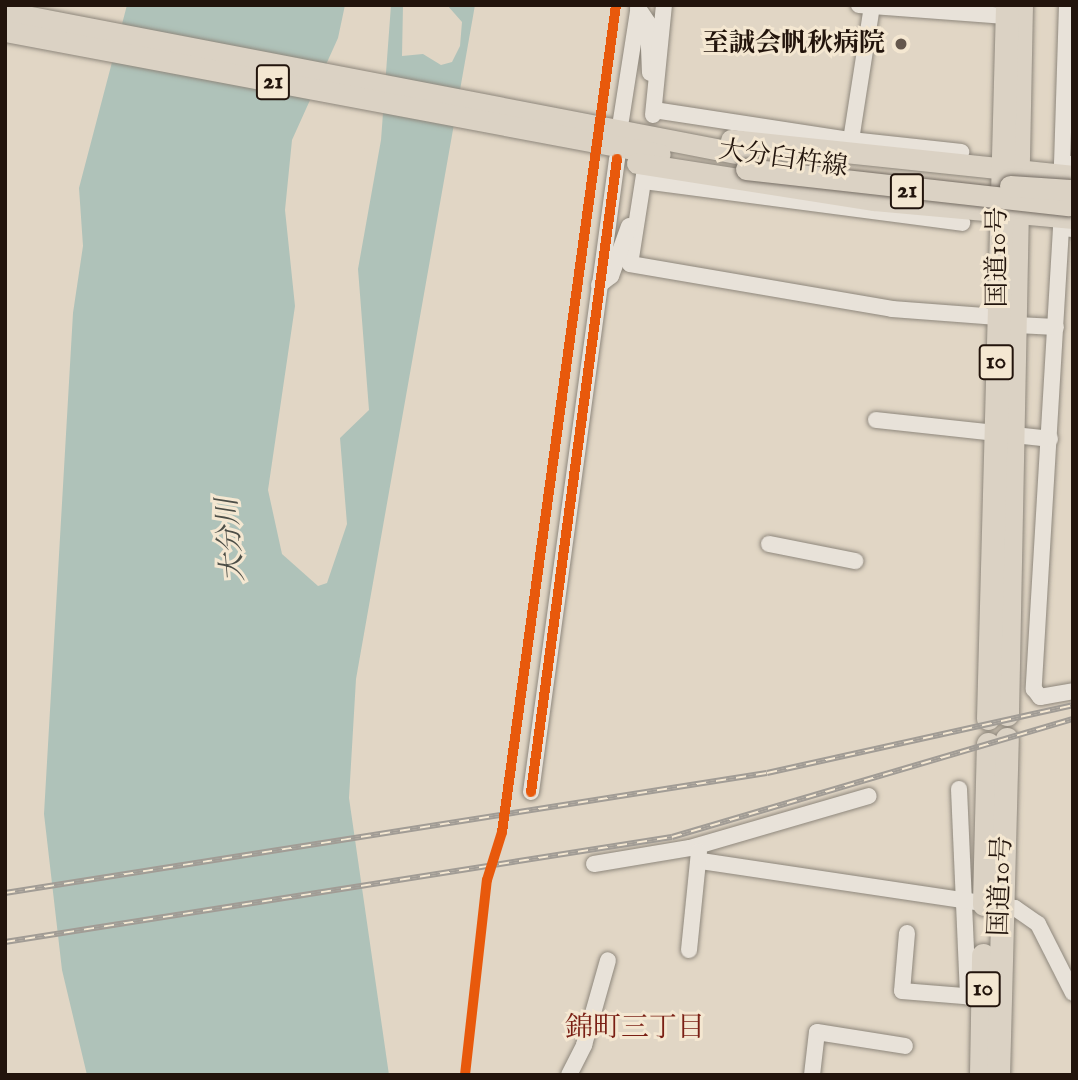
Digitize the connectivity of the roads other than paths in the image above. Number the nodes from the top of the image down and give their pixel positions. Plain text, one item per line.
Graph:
1 (664, 5) edge
2 (1067, 5) edge
3 (865, 6) edge
4 (638, 7) edge
5 (1011, 9) edge
6 (5, 12) edge
7 (43, 29) junction
8 (5, 31) edge
9 (654, 110) junction
10 (500, 116) junction
11 (613, 138) junction
12 (857, 149) junction
13 (961, 152) dead end
14 (1073, 164) edge
15 (1009, 172) junction
16 (1072, 197) edge
17 (872, 207) junction
18 (640, 208) junction
19 (1008, 214) junction
20 (962, 223) dead end
21 (1073, 229) edge
22 (599, 285) junction
23 (1008, 321) junction
24 (1056, 327) junction
25 (876, 419) dead end
26 (1005, 436) junction
27 (1050, 439) junction
28 (769, 544) dead end
29 (855, 561) dead end
30 (1073, 691) edge
31 (998, 716) dead end
32 (997, 742) dead end
33 (959, 789) dead end
34 (531, 792) dead end
35 (869, 796) dead end
36 (699, 854) junction
37 (594, 864) dead end
38 (982, 903) junction
39 (907, 933) dead end
40 (689, 950) dead end
41 (608, 960) dead end
42 (1073, 993) edge
43 (975, 997) junction
44 (905, 1046) dead end
45 (569, 1075) edge
46 (812, 1075) edge
47 (981, 1075) edge
48 (998, 1075) edge

1 - 9 street
2 - 14 street
3 - 5 street
3 - 12 street
4 - 9 street
4 - 11 street
5 - 15 highway, 国道10号 / 10
6 - 7 main road, 21
7 - 8 main road, 21
7 - 10 main road, 21
9 - 12 street
10 - 11 main road
10 - 11 main road
11 - 12 main road
11 - 16 main road, 大分臼杵線 / 21, bridge
11 - 17 main road
11 - 22 street
12 - 13 street
12 - 15 main road
15 - 16 main road
15 - 19 highway, 国道10号 / 10
16 - 19 main road
17 - 18 street
17 - 19 main road
17 - 20 street
18 - 22 street
18 - 23 street
19 - 23 highway, 国道10号 / 10
21 - 24 street
22 - 34 street
23 - 24 street
23 - 26 highway, 国道10号 / 10
24 - 27 street
25 - 26 street
26 - 27 street
26 - 31 highway, 国道10号 / 10
27 - 30 street
28 - 29 street
32 - 38 highway, 国道10号 / 10
33 - 38 street
35 - 36 street
36 - 37 street
36 - 38 street
36 - 40 street
38 - 42 street
38 - 43 highway, 国道10号 / 10
38 - 48 highway, 国道10号 / 10
39 - 43 street
41 - 45 street
43 - 47 highway, 国道10号 / 10
44 - 46 street

